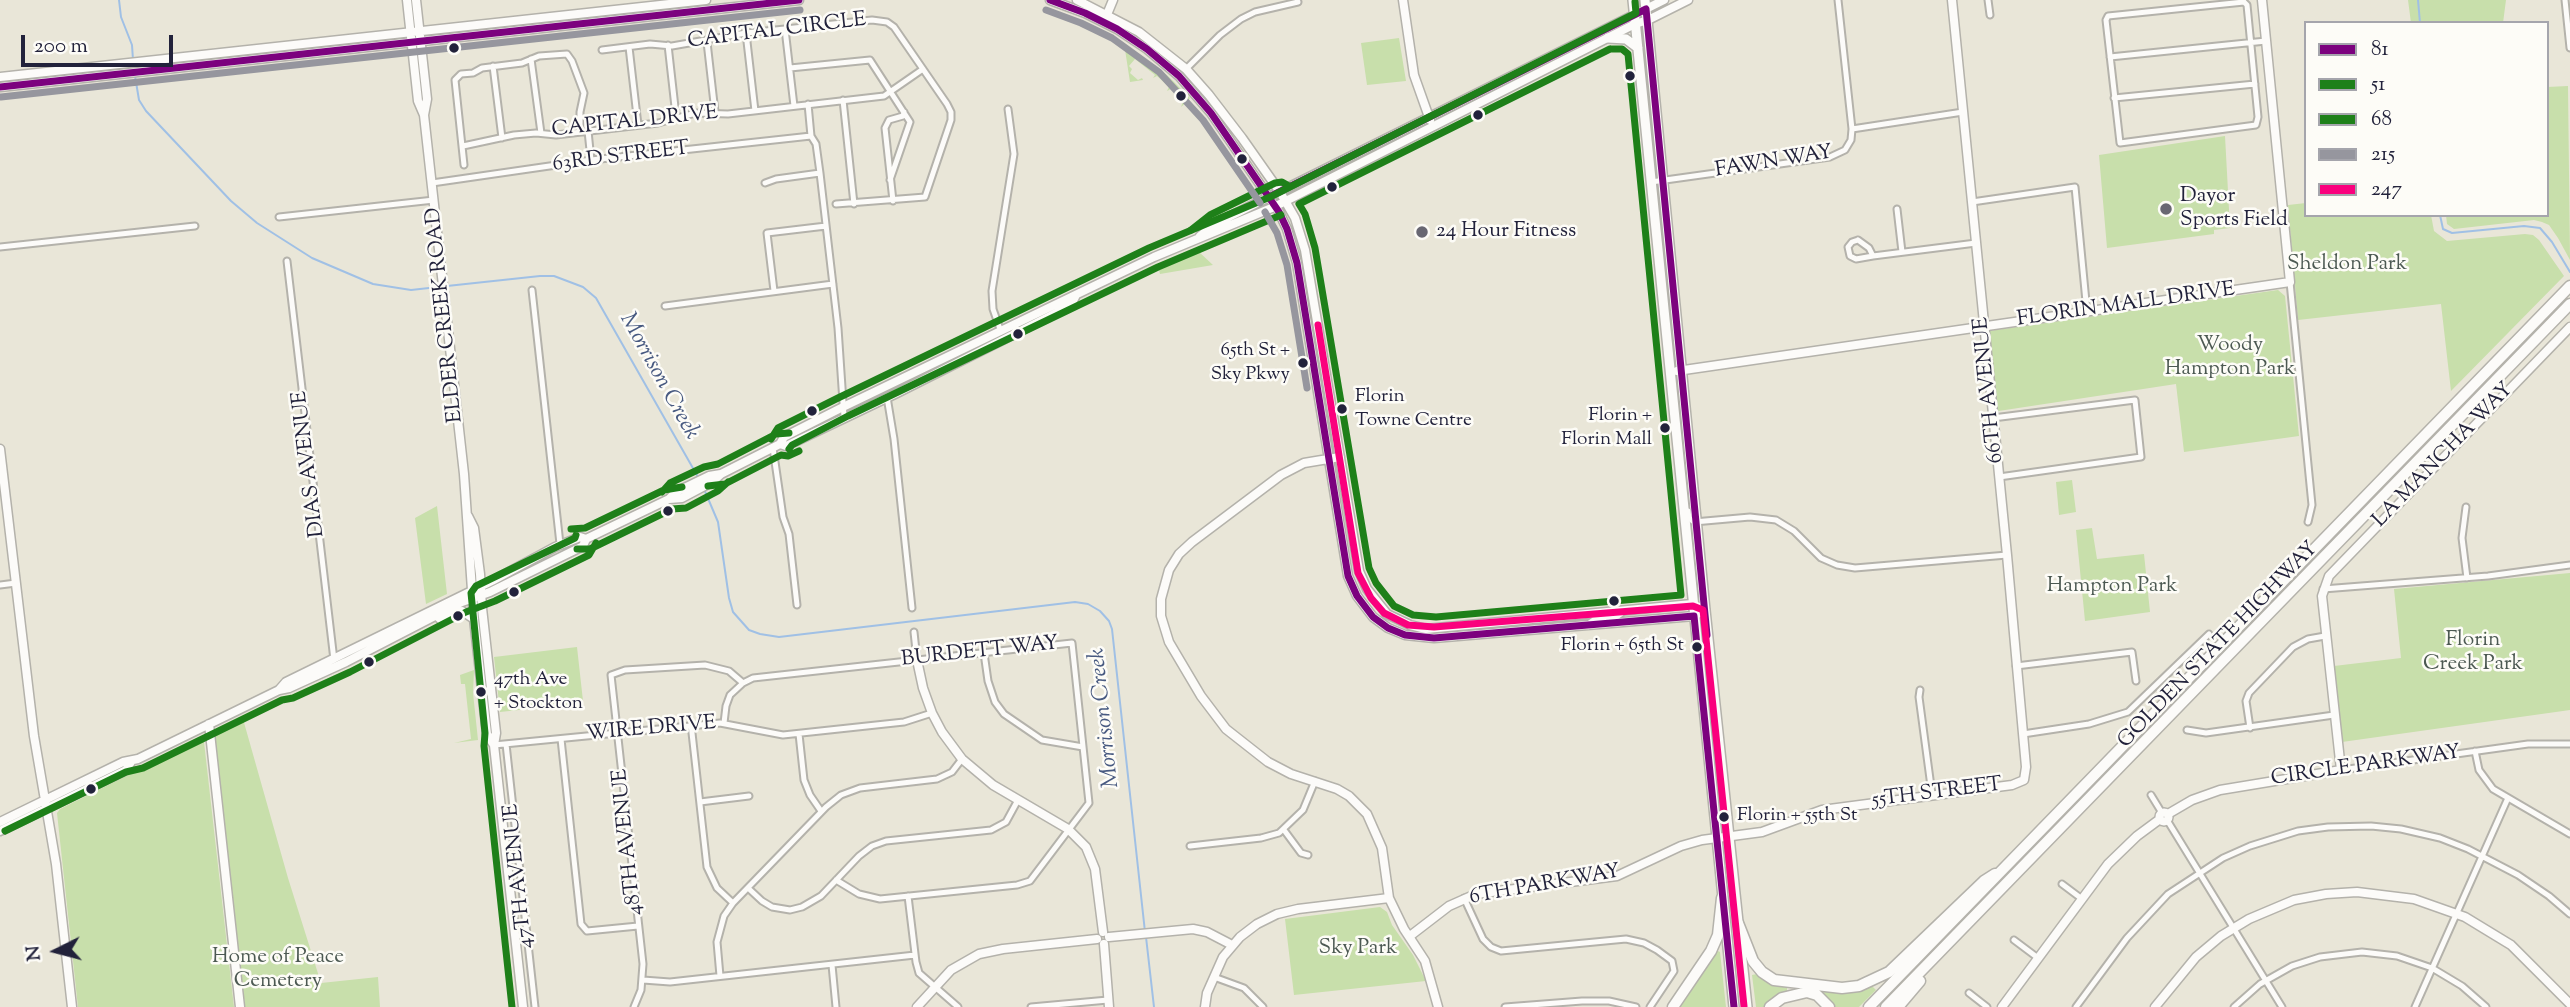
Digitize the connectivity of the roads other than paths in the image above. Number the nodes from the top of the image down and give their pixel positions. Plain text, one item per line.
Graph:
1 (407, 0) edge
2 (416, 0) edge
3 (706, 0) edge
4 (799, 0) edge
5 (1050, 0) edge
6 (1077, 0) edge
7 (1113, 0) edge
8 (1403, 0) edge
9 (1633, 0) edge
10 (1664, 0) edge
11 (1688, 0) edge
12 (1838, 0) edge
13 (1952, 0) edge
14 (1988, 0) edge
15 (2262, 0) edge
16 (2565, 0) edge
17 (1298, 2) dead end
18 (1646, 5) edge
19 (1990, 15) dead end
20 (1105, 18) junction
21 (1635, 19) junction
22 (1648, 20) junction
23 (785, 29) junction
24 (415, 31) junction
25 (746, 33) junction
26 (1608, 38) junction
27 (421, 40) junction
28 (2266, 41) junction
29 (411, 42) junction
30 (707, 42) junction
31 (2250, 43) junction
32 (668, 46) junction
33 (629, 47) junction
34 (1638, 48) junction
35 (2570, 48) edge
36 (602, 50) dead end
37 (1152, 53) junction
38 (2110, 57) junction
39 (531, 59) junction
40 (143, 66) junction
41 (493, 66) junction
42 (124, 68) junction
43 (790, 68) junction
44 (923, 69) junction
45 (1186, 69) junction
46 (0, 77) edge
47 (2255, 83) junction
48 (0, 87) edge
49 (891, 90) junction
50 (1198, 96) junction
51 (2114, 98) junction
52 (843, 100) junction
53 (808, 104) junction
54 (794, 106) junction
55 (1008, 110) dead end
56 (755, 111) junction
57 (904, 111) junction
58 (715, 112) junction
59 (1963, 112) junction
60 (424, 115) junction
61 (676, 116) junction
62 (1431, 122) junction
63 (638, 125) junction
64 (1852, 128) junction
65 (588, 131) junction
66 (580, 132) junction
67 (541, 133) junction
68 (811, 136) junction
69 (502, 138) junction
70 (1242, 138) junction
71 (463, 146) junction
72 (591, 160) junction
73 (464, 165) dead end
74 (820, 173) junction
75 (890, 180) junction
76 (1664, 180) junction
77 (1651, 182) junction
78 (432, 183) junction
79 (765, 183) dead end
80 (1282, 196) junction
81 (1269, 197) junction
82 (434, 200) junction
83 (893, 201) junction
84 (1972, 202) junction
85 (836, 204) dead end
86 (854, 204) junction
87 (1274, 207) junction
88 (1897, 209) dead end
89 (279, 217) dead end
90 (195, 226) dead end
91 (826, 226) junction
92 (1198, 238) junction
93 (1976, 243) junction
94 (0, 247) edge
95 (1902, 252) junction
96 (1873, 256) junction
97 (287, 261) dead end
98 (1300, 280) junction
99 (2290, 282) junction
100 (833, 284) junction
101 (2569, 287) edge
102 (532, 290) dead end
103 (774, 291) junction
104 (1075, 298) junction
105 (2570, 304) edge
106 (665, 306) dead end
107 (2087, 312) junction
108 (1316, 318) junction
109 (1308, 327) junction
110 (1984, 327) junction
111 (2570, 327) edge
112 (1001, 332) junction
113 (965, 358) junction
114 (1324, 362) junction
115 (1682, 370) junction
116 (1671, 372) junction
117 (885, 393) junction
118 (844, 412) junction
119 (1993, 418) junction
120 (776, 446) junction
121 (0, 449) edge
122 (1340, 457) junction
123 (1329, 459) junction
124 (1680, 474) junction
125 (1999, 477) junction
126 (2466, 507) dead end
127 (468, 516) junction
128 (1697, 522) junction
129 (2308, 522) dead end
130 (586, 539) junction
131 (560, 544) junction
132 (2007, 555) junction
133 (523, 564) junction
134 (479, 565) junction
135 (2570, 565) edge
136 (2467, 578) junction
137 (16, 583) junction
138 (0, 585) edge
139 (2323, 589) junction
140 (477, 592) junction
141 (1692, 604) junction
142 (797, 605) dead end
143 (912, 608) dead end
144 (1623, 610) junction
145 (1705, 610) junction
146 (1593, 613) junction
147 (436, 615) junction
148 (1693, 616) junction
149 (474, 619) junction
150 (1523, 620) junction
151 (1508, 621) junction
152 (1589, 625) junction
153 (1555, 628) junction
154 (914, 632) dead end
155 (1509, 632) junction
156 (1492, 634) junction
157 (2209, 634) dead end
158 (2325, 636) junction
159 (984, 653) junction
160 (917, 660) junction
161 (334, 663) junction
162 (2016, 666) junction
163 (2136, 681) dead end
164 (743, 683) junction
165 (1920, 690) dead end
166 (932, 713) junction
167 (2334, 715) junction
168 (724, 723) junction
169 (209, 724) junction
170 (691, 724) junction
171 (2250, 727) junction
172 (2187, 730) dead end
173 (617, 733) junction
174 (799, 734) junction
175 (2023, 734) junction
176 (561, 739) junction
177 (506, 744) junction
178 (2570, 744) edge
179 (494, 746) junction
180 (1083, 747) junction
181 (2475, 751) junction
182 (962, 760) junction
183 (2341, 771) junction
184 (2024, 780) joint
185 (1315, 781) junction
186 (1931, 794) junction
187 (2151, 795) dead end
188 (749, 796) dead end
189 (2508, 798) junction
190 (1018, 800) junction
191 (700, 802) junction
192 (47, 804) junction
193 (821, 811) junction
194 (2164, 816) junction
195 (0, 822) edge
196 (1068, 829) junction
197 (1284, 830) junction
198 (0, 831) edge
199 (2570, 834) edge
200 (1728, 837) junction
201 (1716, 838) junction
202 (1190, 846) dead end
203 (1308, 855) dead end
204 (2482, 855) junction
205 (2008, 866) junction
206 (2200, 871) junction
207 (836, 880) junction
208 (2062, 884) dead end
209 (748, 888) junction
210 (908, 897) junction
211 (1389, 898) junction
212 (1464, 898) junction
213 (1722, 898) junction
214 (2082, 899) junction
215 (733, 903) junction
216 (2458, 914) junction
217 (2570, 914) edge
218 (1738, 923) junction
219 (638, 926) junction
220 (2234, 928) junction
221 (1410, 936) junction
222 (1103, 938) junction
223 (2014, 940) dead end
224 (1949, 944) junction
225 (1232, 945) junction
226 (915, 955) junction
227 (2038, 958) junction
228 (832, 965) junction
229 (2432, 968) junction
230 (720, 976) junction
231 (1214, 977) junction
232 (643, 980) junction
233 (2266, 980) junction
234 (934, 986) junction
235 (1969, 993) dead end
236 (1109, 1003) edge
237 (2570, 1004) edge
238 (1057, 1005) edge
239 (72, 1007) edge
240 (240, 1007) edge
241 (523, 1007) edge
242 (535, 1007) edge
243 (634, 1007) edge
244 (836, 1007) edge
245 (916, 1007) edge
246 (958, 1007) edge
247 (1031, 1007) edge
248 (1205, 1007) edge
249 (1263, 1007) edge
250 (1438, 1007) edge
251 (1505, 1007) edge
252 (1636, 1007) edge
253 (1650, 1007) edge
254 (1673, 1007) edge
255 (1734, 1007) edge
256 (1747, 1007) edge
257 (1770, 1007) edge
258 (1829, 1007) edge
259 (1869, 1007) edge
260 (1886, 1007) edge
261 (1898, 1007) edge
262 (1987, 1007) edge
263 (2002, 1007) edge
264 (2076, 1007) edge
265 (2155, 1007) edge
266 (2234, 1007) edge
267 (2282, 1007) edge
268 (2415, 1007) edge
269 (2486, 1007) edge

1 - 24 main road, ELDER CREEK ROAD
2 - 24 main road, ELDER CREEK ROAD
3 - 24 main road
4 - 27 main road
5 - 20 main road
6 - 20 main road
7 - 20 main road
8 - 62 main road
9 - 21 main road
10 - 18 main road
11 - 22 main road
12 - 64 street
13 - 59 main road, 66TH AVENUE
14 - 19 street
15 - 28 main road
16 - 35 street
17 - 45 street
18 - 21 main road
18 - 22 main road
20 - 37 main road
20 - 45 main road
21 - 22 main road
21 - 26 main road
21 - 34 main road
21 - 62 main road
22 - 76 main road
23 - 25 street, CAPITAL CIRCLE
23 - 43 street
23 - 44 street, CAPITAL CIRCLE
24 - 27 main road, ELDER CREEK ROAD
24 - 29 main road, ELDER CREEK ROAD
24 - 40 main road
25 - 30 street, CAPITAL CIRCLE
25 - 56 street
26 - 34 main road
26 - 62 main road
27 - 29 main road
27 - 60 main road, ELDER CREEK ROAD
28 - 31 street
28 - 99 main road
29 - 40 main road
29 - 60 main road, ELDER CREEK ROAD
30 - 32 street, CAPITAL CIRCLE
30 - 58 street
31 - 38 street
31 - 38 street
31 - 47 street
32 - 33 street, CAPITAL CIRCLE
32 - 61 street
33 - 36 street, CAPITAL CIRCLE
33 - 63 street
34 - 77 main road
37 - 45 main road
37 - 50 main road
38 - 51 street
39 - 41 street
39 - 66 street
39 - 67 street
40 - 42 main road
41 - 69 street
41 - 71 street
42 - 46 main road
42 - 48 main road
43 - 49 street
43 - 54 street
44 - 49 street, CAPITAL DRIVE
44 - 83 street, CAPITAL CIRCLE
45 - 70 main road
47 - 51 street
47 - 51 street
49 - 52 street, CAPITAL DRIVE
49 - 57 street
50 - 70 main road
50 - 81 main road
52 - 53 street, CAPITAL DRIVE
52 - 86 street
53 - 54 street, CAPITAL DRIVE
53 - 68 street
54 - 56 street, CAPITAL DRIVE
55 - 112 street
56 - 58 street, CAPITAL DRIVE
57 - 75 street
57 - 75 street
58 - 61 street, CAPITAL DRIVE
59 - 64 street, FAWN WAY
59 - 84 main road, 66TH AVENUE
60 - 78 main road, ELDER CREEK ROAD
61 - 63 street, CAPITAL DRIVE
62 - 80 main road
63 - 65 street, CAPITAL DRIVE
64 - 76 street, FAWN WAY
65 - 66 street, CAPITAL DRIVE
65 - 72 street
66 - 67 street, CAPITAL DRIVE
67 - 69 street, CAPITAL DRIVE
68 - 72 street, 63RD STREET
68 - 74 street
69 - 71 street, CAPITAL DRIVE
70 - 80 main road
71 - 73 street
72 - 78 street, 63RD STREET
74 - 79 street
74 - 91 street
75 - 83 street
76 - 77 street, FAWN WAY
76 - 115 main road
77 - 116 main road
78 - 82 main road, ELDER CREEK ROAD
80 - 81 main road
80 - 87 main road
80 - 108 main road
81 - 87 main road
81 - 92 main road
82 - 89 street
82 - 127 main road, ELDER CREEK ROAD
83 - 86 street, CAPITAL CIRCLE
84 - 93 main road, 66TH AVENUE
84 - 107 street
85 - 86 street, CAPITAL CIRCLE
87 - 92 main road
87 - 98 main road
88 - 95 street
90 - 94 street
91 - 100 street
91 - 103 street
92 - 104 main road
93 - 95 street
93 - 110 main road, 66TH AVENUE
95 - 96 street
96 - 96 street
97 - 161 street, DIAS AVENUE
98 - 108 main road
98 - 109 main road
99 - 107 main road, FLORIN MALL DRIVE
99 - 129 street
100 - 103 street
100 - 118 street
101 - 205 highway, GOLDEN STATE HIGHWAY
102 - 131 street
103 - 106 street
104 - 112 main road
104 - 113 main road
105 - 224 highway, GOLDEN STATE HIGHWAY
107 - 110 main road, FLORIN MALL DRIVE
108 - 114 main road
109 - 114 main road
109 - 123 main road
110 - 115 main road, FLORIN MALL DRIVE
110 - 119 main road, 66TH AVENUE
111 - 139 main road, LA MANCHA WAY
112 - 113 main road
112 - 117 main road
113 - 117 main road
114 - 122 main road
115 - 116 main road, FLORIN MALL DRIVE
115 - 128 main road
116 - 124 main road
117 - 118 main road
117 - 143 street
118 - 120 main road
119 - 125 main road, 66TH AVENUE
119 - 125 street
120 - 130 main road
120 - 142 street
121 - 137 main road
122 - 123 main road
122 - 151 main road
123 - 156 main road
123 - 185 main road
124 - 128 street
124 - 141 main road
125 - 132 main road, 66TH AVENUE
126 - 136 street
127 - 134 main road, ELDER CREEK ROAD
127 - 140 main road, ELDER CREEK ROAD
128 - 132 street
128 - 145 main road
130 - 131 main road
130 - 140 main road
131 - 133 main road
132 - 162 main road, 66TH AVENUE
133 - 134 main road
133 - 140 main road
134 - 140 main road, ELDER CREEK ROAD
135 - 136 street
136 - 139 street
137 - 138 street
137 - 192 main road
139 - 158 main road
140 - 147 main road
140 - 149 main road, 47TH AVENUE
140 - 161 main road
140 - 179 main road, 47TH AVENUE
141 - 144 main road
141 - 145 main road
141 - 148 main road
144 - 146 main road
144 - 152 main road
145 - 148 main road
145 - 200 main road
146 - 150 main road
146 - 153 main road
147 - 149 main road
147 - 161 main road
148 - 152 main road
148 - 201 main road
149 - 179 main road, 47TH AVENUE
150 - 151 main road
150 - 155 main road
151 - 156 main road
152 - 153 main road
153 - 155 main road
154 - 160 street
155 - 156 main road
157 - 175 street
158 - 167 main road
158 - 171 street
159 - 160 street, BURDETT WAY
159 - 180 street
159 - 180 street, BURDETT WAY
160 - 164 street, BURDETT WAY
160 - 166 main road
161 - 169 main road
162 - 163 street
162 - 175 main road, 66TH AVENUE
164 - 168 street
164 - 173 street, 48TH AVENUE
165 - 186 street
166 - 174 street, WIRE DRIVE
166 - 182 main road
167 - 171 street
167 - 183 main road
168 - 170 street, WIRE DRIVE
168 - 174 street, WIRE DRIVE
169 - 192 main road
169 - 240 main road
170 - 173 street, WIRE DRIVE
170 - 191 street
171 - 172 street
173 - 176 street, WIRE DRIVE
173 - 219 street, 48TH AVENUE
174 - 193 street
175 - 184 main road, 66TH AVENUE
176 - 177 street, WIRE DRIVE
176 - 219 street
177 - 179 street, WIRE DRIVE
177 - 242 street, 47TH AVENUE
178 - 181 street, CIRCLE PARKWAY
179 - 241 main road, 47TH AVENUE
180 - 196 street, BURDETT WAY
181 - 183 street, CIRCLE PARKWAY
181 - 189 street
182 - 190 main road
182 - 193 street
183 - 194 main road, CIRCLE PARKWAY
184 - 186 main road, 55TH STREET
185 - 197 street
185 - 211 main road
186 - 200 main road, 55TH STREET
187 - 194 street
188 - 191 street
189 - 199 street
189 - 204 street
190 - 196 main road
190 - 207 street
191 - 215 street
192 - 195 main road
192 - 198 main road
192 - 239 main road
193 - 209 street
194 - 206 street
194 - 214 main road, CIRCLE PARKWAY
196 - 210 street, BURDETT WAY
196 - 222 main road
197 - 202 street
197 - 203 street
200 - 201 main road, 6TH PARKWAY
200 - 218 main road
201 - 212 main road, 6TH PARKWAY
201 - 213 main road
204 - 206 street
204 - 216 street
204 - 217 street
205 - 218 highway
205 - 259 highway, GOLDEN STATE HIGHWAY
206 - 220 street
206 - 264 street
207 - 209 street
207 - 210 street, BURDETT WAY
208 - 214 street
209 - 215 street
210 - 226 street
211 - 221 main road
211 - 225 main road
212 - 221 main road, 6TH PARKWAY
212 - 253 street
213 - 254 highway
213 - 255 main road
214 - 227 main road, CIRCLE PARKWAY
215 - 230 street
216 - 220 main road
216 - 229 street
216 - 237 main road
218 - 256 main road
219 - 232 street, 48TH AVENUE
220 - 233 street
220 - 265 main road
221 - 250 main road
222 - 225 main road
222 - 234 main road
222 - 236 main road
223 - 227 street
224 - 260 highway, GOLDEN STATE HIGHWAY
224 - 261 highway
225 - 231 main road
226 - 228 street
226 - 234 street
227 - 263 main road, CIRCLE PARKWAY
228 - 230 street
228 - 244 street
229 - 233 street
229 - 268 street
229 - 269 street
230 - 232 street
231 - 248 main road
231 - 249 street
232 - 243 street, 48TH AVENUE
233 - 266 street
233 - 267 street
234 - 245 main road
234 - 246 street
235 - 262 street
236 - 238 street
238 - 247 street
251 - 252 street
257 - 258 highway

